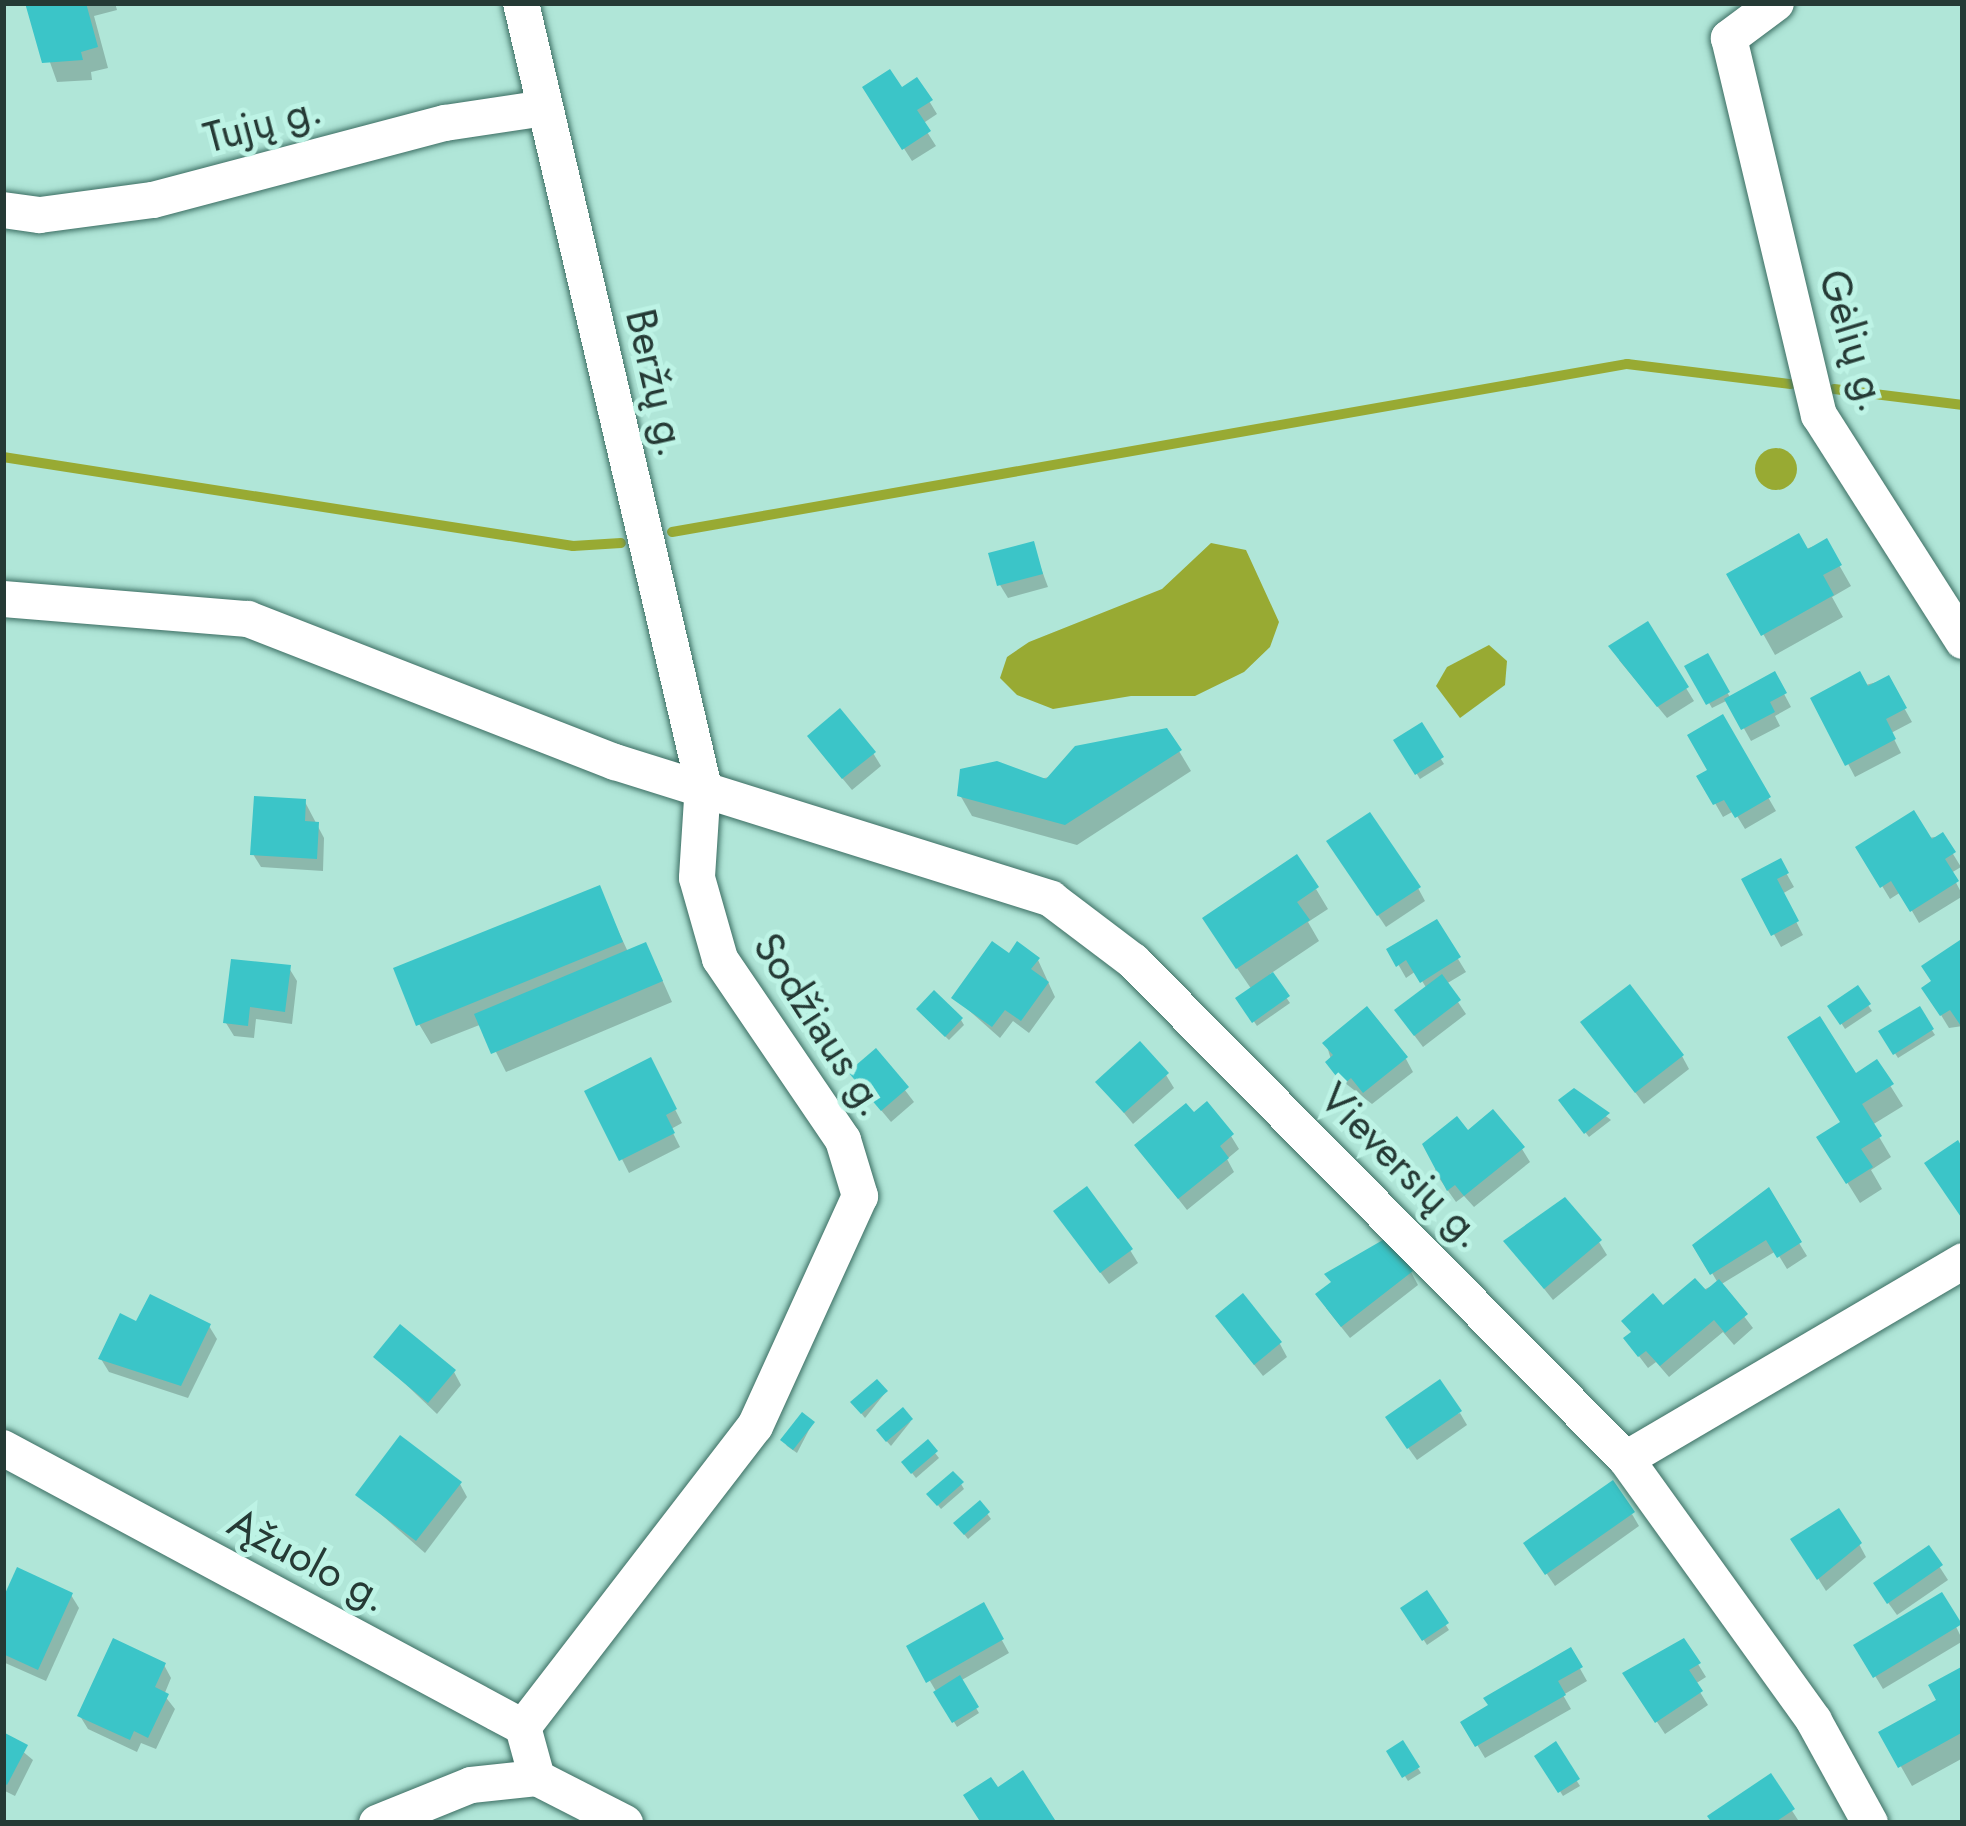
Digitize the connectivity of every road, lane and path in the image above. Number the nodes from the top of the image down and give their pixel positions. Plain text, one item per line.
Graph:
1 (520, 3) edge
2 (1776, 3) edge
3 (545, 108) junction
4 (3, 210) edge
5 (3, 598) edge
6 (1963, 641) edge
7 (703, 784) junction
8 (1963, 1261) edge
9 (3, 1448) edge
10 (1626, 1459) junction
11 (523, 1727) junction
12 (537, 1778) junction
13 (377, 1823) edge
14 (625, 1823) edge
15 (1870, 1823) edge

1 - 3 street, Beržų g.
2 - 6 street, Gėlių g.
3 - 4 street, Tujų g.
3 - 7 street, Beržų g.
5 - 7 street
7 - 10 street, Vieversių g.
7 - 11 street, Sodžiaus g.
8 - 10 street
9 - 11 street, Ąžuolo g.
10 - 15 street, Vieversių g.
11 - 12 street
12 - 13 street
12 - 14 street

